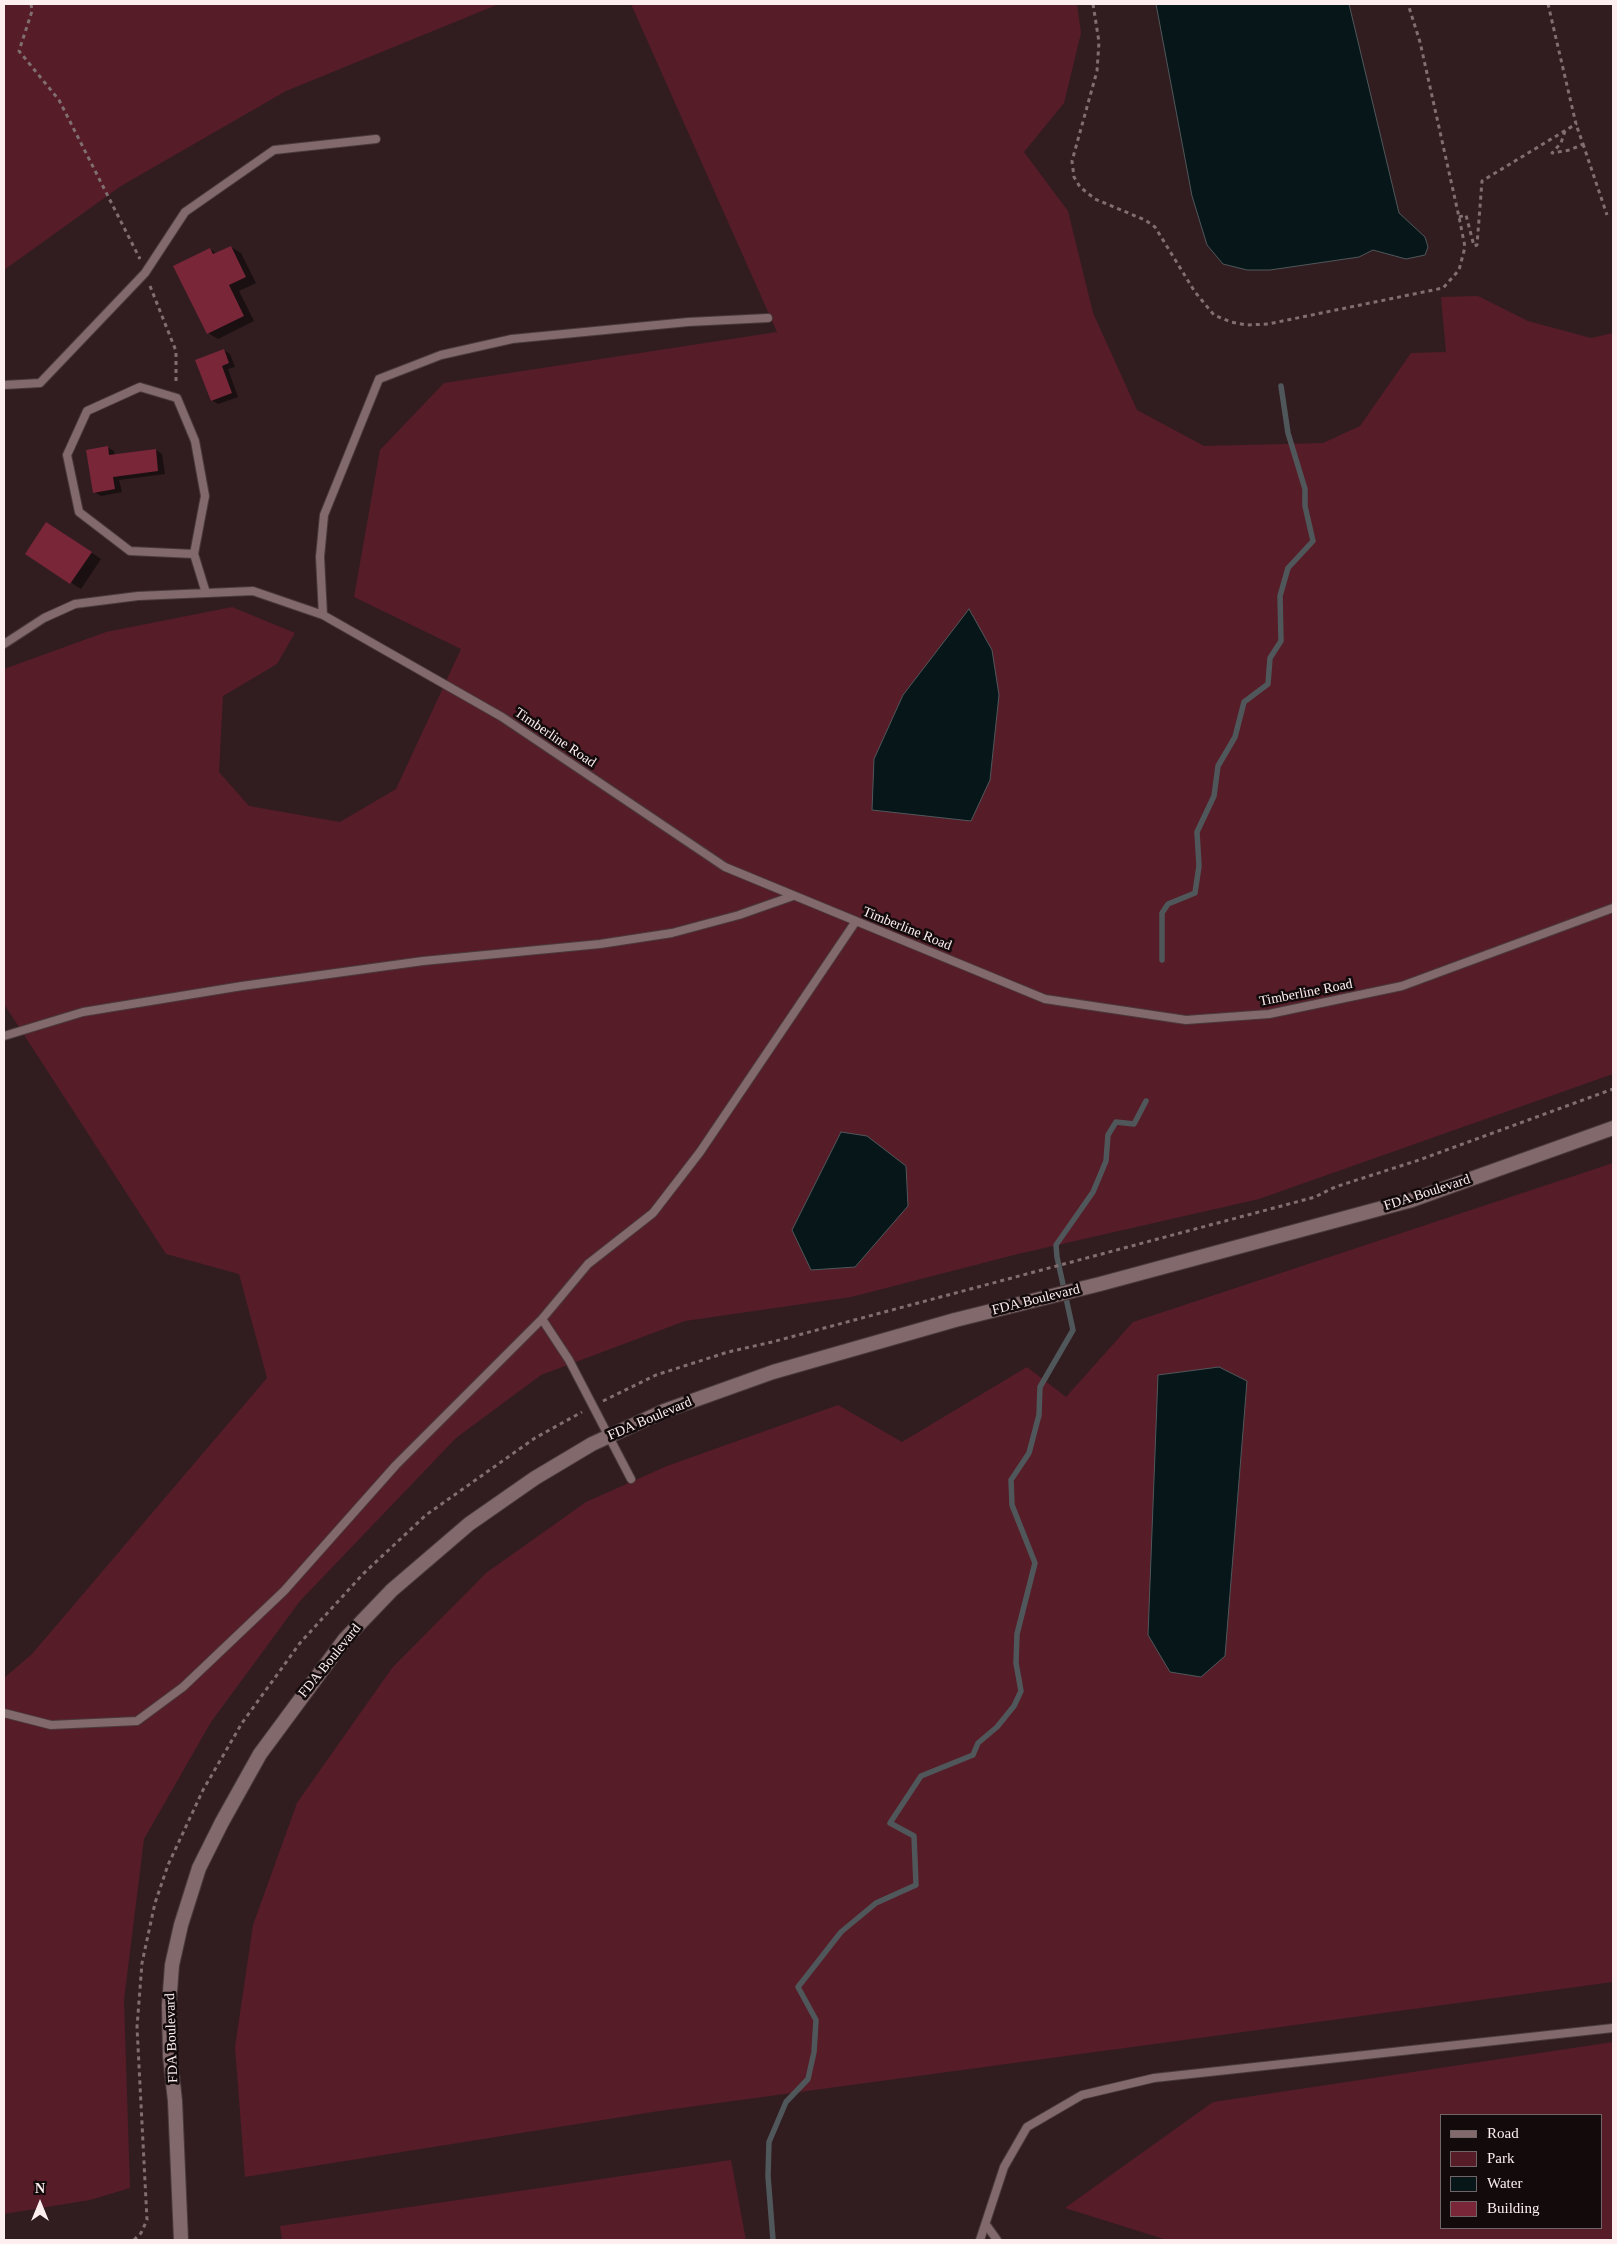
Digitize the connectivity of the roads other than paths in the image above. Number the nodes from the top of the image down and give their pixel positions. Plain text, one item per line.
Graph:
1 (376, 139) dead end
2 (768, 318) dead end
3 (4, 385) edge
4 (194, 554) junction
5 (206, 593) junction
6 (323, 615) junction
7 (4, 644) edge
8 (793, 896) junction
9 (1613, 908) edge
10 (856, 921) junction
11 (4, 1036) edge
12 (1613, 1128) edge
13 (542, 1319) junction
14 (609, 1436) junction
15 (631, 1479) dead end
16 (4, 1713) edge
17 (1613, 2028) edge
18 (180, 2220) junction
19 (987, 2226) junction
20 (176, 2240) edge
21 (181, 2240) edge
22 (980, 2240) edge
23 (997, 2240) edge

1 - 3 lane
2 - 6 lane
4 - 4 lane
4 - 5 lane
5 - 6 lane, Timberline Road
5 - 7 lane
6 - 8 lane, Timberline Road
8 - 10 lane, Timberline Road
8 - 11 lane
9 - 10 lane, Timberline Road
10 - 13 lane
12 - 14 street, FDA Boulevard
13 - 14 lane
13 - 16 lane
14 - 15 lane
14 - 18 street, FDA Boulevard
17 - 19 lane
18 - 20 street, FDA Boulevard
18 - 21 street, FDA Boulevard
19 - 22 lane
19 - 23 lane

